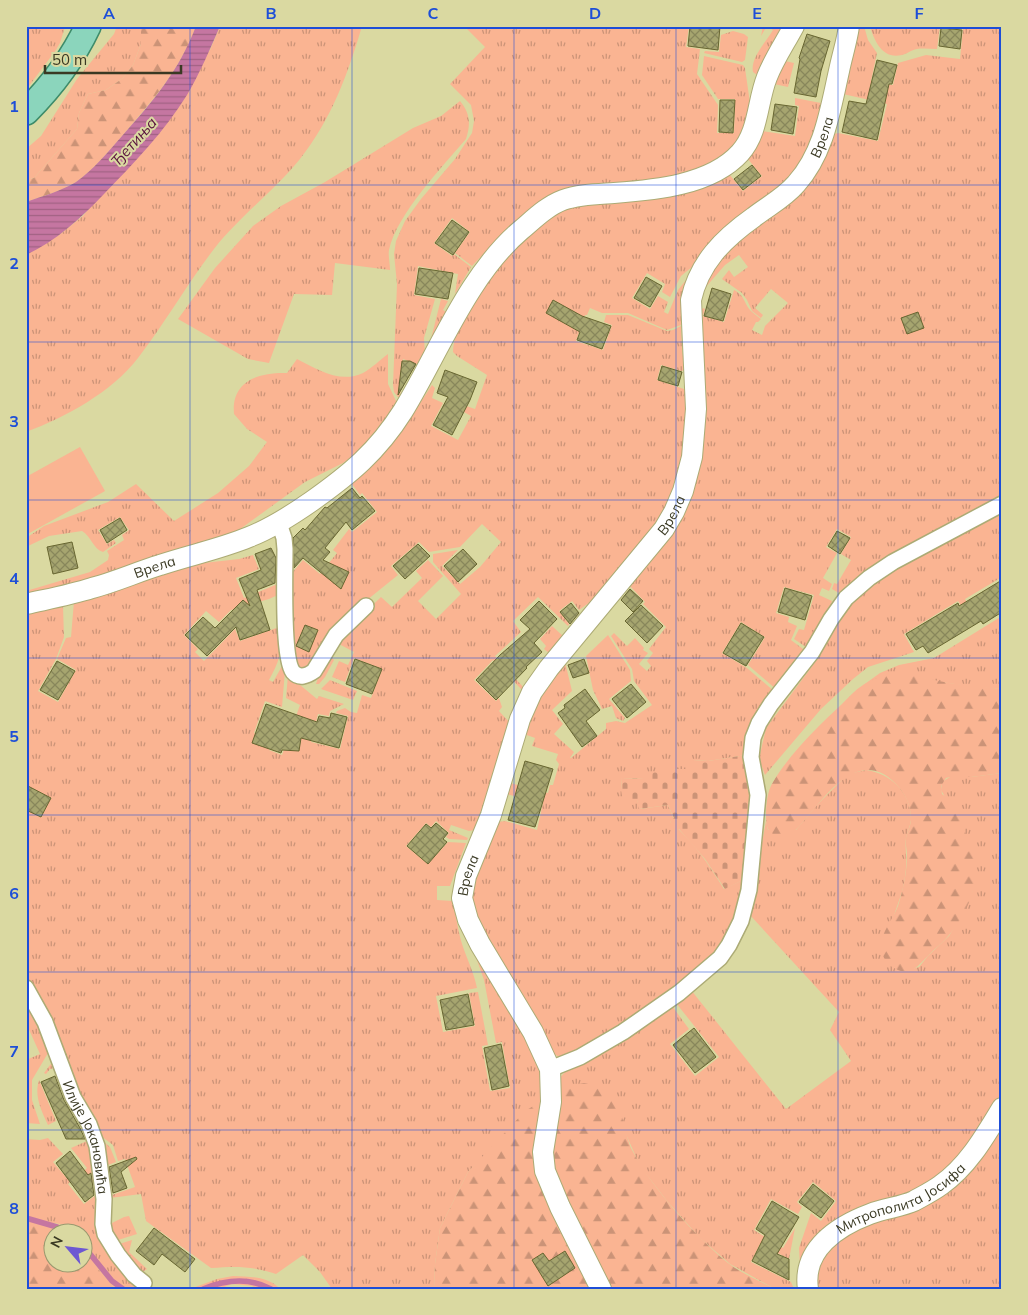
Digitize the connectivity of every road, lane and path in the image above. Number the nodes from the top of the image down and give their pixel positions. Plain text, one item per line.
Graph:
1 (794, 26) edge
2 (849, 26) edge
3 (85, 29) edge
4 (26, 112) edge
5 (1002, 504) edge
6 (279, 523) junction
7 (26, 604) edge
8 (366, 606) dead end
9 (26, 988) edge
10 (550, 1069) junction
11 (1002, 1108) edge
12 (144, 1283) dead end
13 (601, 1289) edge
14 (808, 1289) edge

1 - 6 street, Врела
2 - 10 street, Врела
3 - 4 main road
5 - 10 street
6 - 7 street, Врела
6 - 8 street
9 - 12 street, Илије Јокановића
10 - 13 street
11 - 14 street, Митрополита Јосифа

